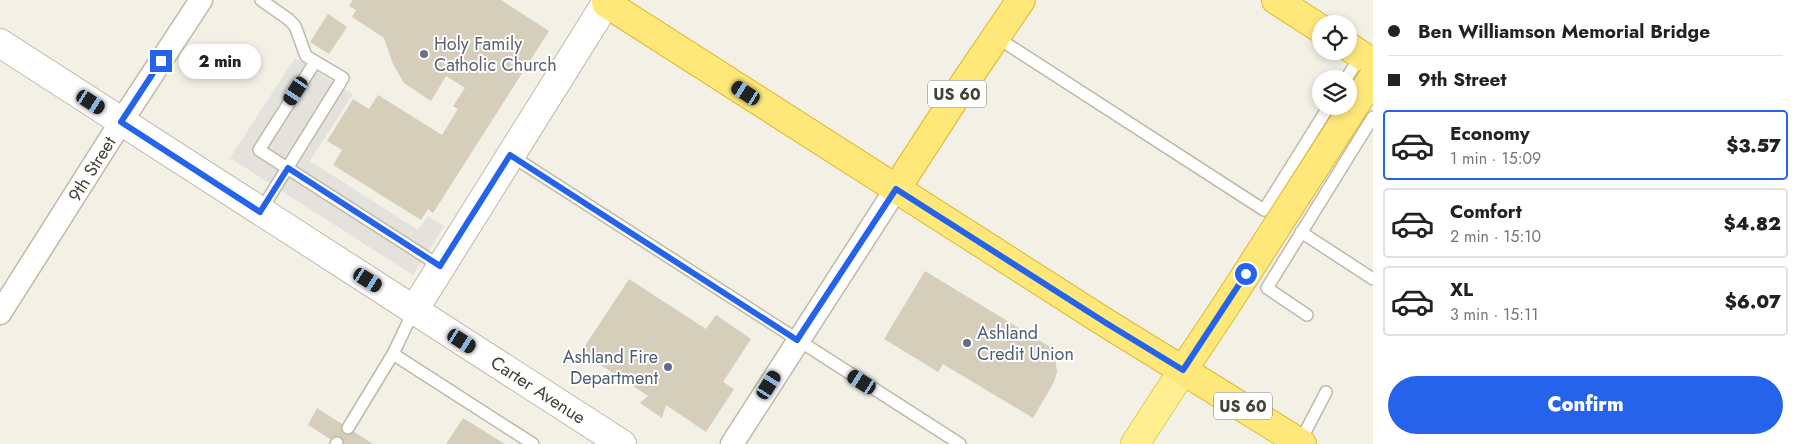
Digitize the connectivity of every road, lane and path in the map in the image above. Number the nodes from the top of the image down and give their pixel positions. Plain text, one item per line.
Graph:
1 (202, 0) edge
2 (261, 0) edge
3 (1021, 0) edge
4 (1276, 0) edge
5 (607, 1) edge
6 (1312, 23) edge
7 (996, 37) junction
8 (0, 43) edge
9 (1364, 61) edge
10 (315, 62) junction
11 (1355, 70) edge
12 (1323, 115) edge
13 (1373, 117) edge
14 (121, 122) junction
15 (510, 155) junction
16 (288, 168) junction
17 (896, 189) junction
18 (260, 212) junction
19 (1301, 232) junction
20 (440, 266) junction
21 (1373, 279) edge
22 (414, 310) junction
23 (0, 313) edge
24 (1307, 316) dead end
25 (797, 340) junction
26 (393, 354) junction
27 (1183, 370) junction
28 (1326, 392) dead end
29 (348, 428) dead end
30 (1301, 443) edge
31 (533, 444) edge
32 (622, 444) edge
33 (732, 444) edge
34 (960, 444) edge
35 (1135, 444) edge

1 - 14 street, 9th Street
2 - 10 lane
3 - 7 highway, US 60
4 - 6 highway
5 - 15 street
5 - 17 highway, US 60
7 - 12 lane
7 - 17 highway, US 60
8 - 14 street, Carter Avenue
9 - 11 lane
9 - 27 highway, bridge
10 - 16 lane
10 - 16 lane
13 - 19 lane
14 - 18 street, Carter Avenue
14 - 23 street, 9th Street
15 - 20 street
15 - 25 lane
16 - 18 lane
16 - 20 lane
17 - 25 street
17 - 27 highway, US 60
18 - 22 street, Carter Avenue
19 - 21 lane
19 - 24 lane
20 - 22 street
22 - 26 lane
22 - 32 street, Carter Avenue
25 - 33 street
25 - 34 lane
26 - 29 lane
26 - 31 lane
27 - 30 highway, US 60
27 - 35 main road
28 - 30 lane

